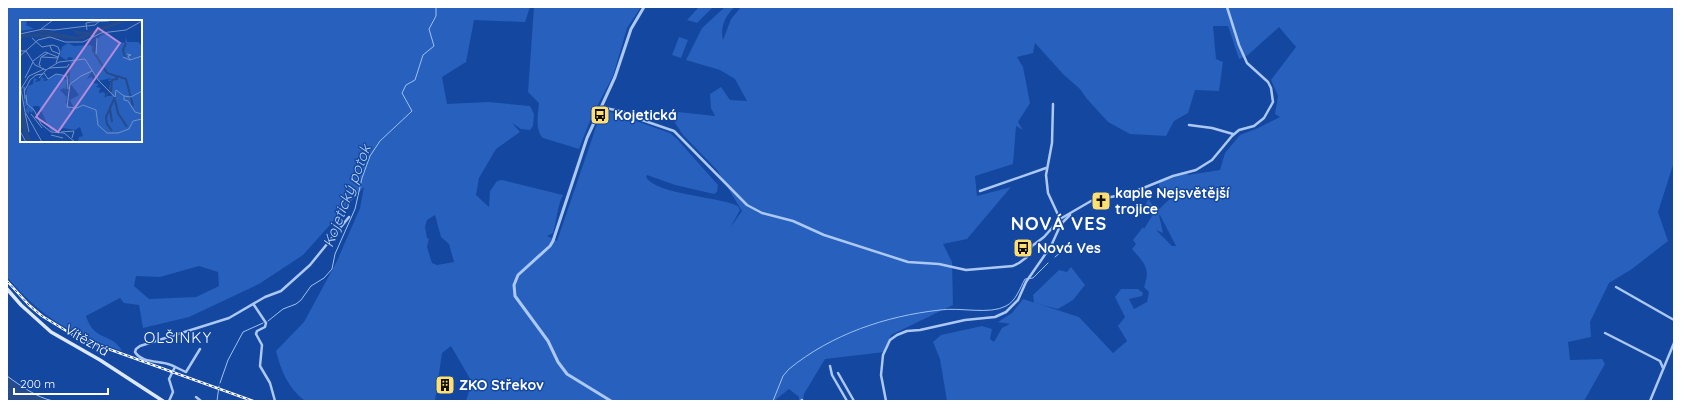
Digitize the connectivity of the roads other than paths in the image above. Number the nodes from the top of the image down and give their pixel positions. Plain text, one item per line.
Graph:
1 (644, 7) edge
2 (1227, 7) edge
3 (1053, 104) dead end
4 (602, 107) junction
5 (1189, 125) dead end
6 (1234, 134) junction
7 (1046, 168) junction
8 (980, 191) dead end
9 (1070, 214) junction
10 (349, 216) dead end
11 (1060, 219) junction
12 (1616, 287) dead end
13 (7, 289) edge
14 (254, 305) junction
15 (1674, 320) edge
16 (1605, 333) dead end
17 (1674, 343) edge
18 (200, 349) dead end
19 (830, 366) dead end
20 (175, 367) junction
21 (1663, 368) junction
22 (838, 373) dead end
23 (196, 397) dead end
24 (163, 401) edge
25 (170, 401) edge
26 (202, 401) edge
27 (275, 401) edge
28 (611, 401) edge
29 (847, 401) edge
30 (854, 401) edge
31 (886, 401) edge
32 (1650, 401) edge

1 - 4 street
2 - 6 street
3 - 7 street
4 - 11 street
4 - 28 street
5 - 6 street
6 - 9 street
7 - 8 street
7 - 11 street
9 - 11 street
9 - 31 street
10 - 14 street
12 - 15 street
13 - 24 main road, Vítězná
14 - 20 street
14 - 27 street
16 - 21 street
17 - 21 street
18 - 20 street
19 - 29 street
20 - 25 street
21 - 32 street
22 - 30 street
23 - 26 street

